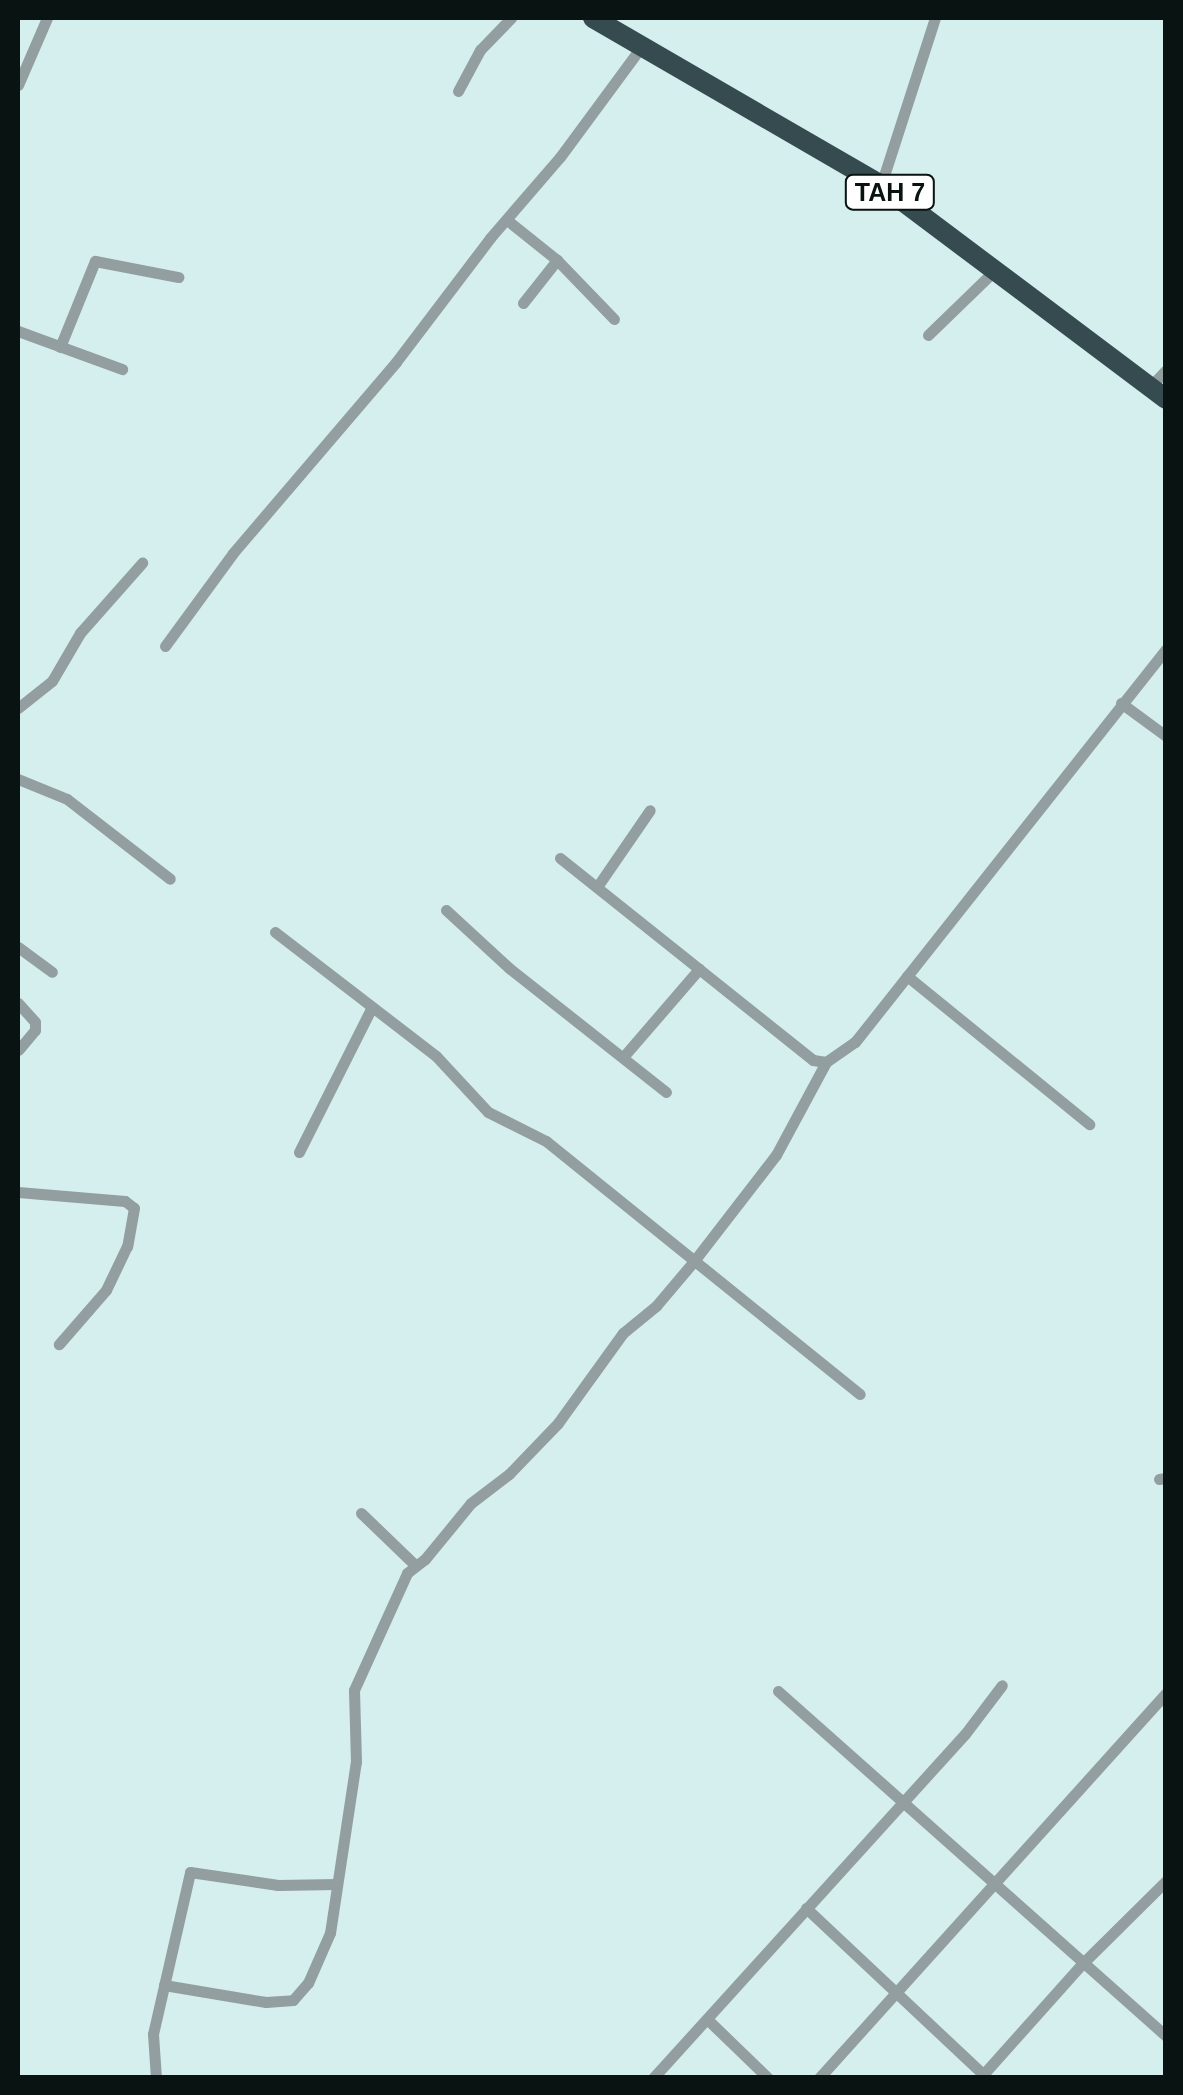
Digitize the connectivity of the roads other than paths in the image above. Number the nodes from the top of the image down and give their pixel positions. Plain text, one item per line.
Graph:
1 (47, 18) edge
2 (511, 18) edge
3 (593, 18) edge
4 (935, 18) edge
5 (644, 43) junction
6 (18, 85) edge
7 (458, 91) dead end
8 (881, 185) junction
9 (508, 220) junction
10 (557, 260) junction
11 (995, 270) junction
12 (178, 278) dead end
13 (523, 303) dead end
14 (614, 318) dead end
15 (18, 331) edge
16 (928, 335) dead end
17 (60, 347) junction
18 (122, 369) dead end
19 (1166, 370) edge
20 (1158, 393) edge
21 (142, 564) dead end
22 (165, 646) dead end
23 (1166, 649) edge
24 (1121, 703) junction
25 (18, 708) edge
26 (1166, 736) edge
27 (18, 779) edge
28 (650, 810) dead end
29 (560, 858) dead end
30 (170, 880) dead end
31 (597, 887) junction
32 (446, 910) dead end
33 (275, 932) dead end
34 (18, 947) edge
35 (699, 969) junction
36 (52, 972) dead end
37 (907, 976) junction
38 (18, 1003) edge
39 (372, 1006) junction
40 (18, 1050) edge
41 (624, 1056) junction
42 (826, 1062) junction
43 (666, 1092) dead end
44 (1090, 1124) dead end
45 (299, 1152) dead end
46 (18, 1192) edge
47 (694, 1261) junction
48 (59, 1344) dead end
49 (860, 1394) dead end
50 (361, 1513) dead end
51 (416, 1566) junction
52 (1002, 1685) dead end
53 (778, 1692) dead end
54 (1166, 1693) edge
55 (902, 1802) junction
56 (1166, 1882) edge
57 (336, 1884) junction
58 (997, 1885) junction
59 (806, 1908) junction
60 (1083, 1963) junction
61 (164, 1985) junction
62 (895, 1993) junction
63 (708, 2020) junction
64 (1166, 2036) edge
65 (984, 2076) edge
66 (156, 2078) edge
67 (653, 2078) edge
68 (768, 2078) edge
69 (819, 2078) edge

1 - 6 street
2 - 7 street
3 - 5 highway, TAH 7
4 - 8 street
5 - 8 highway, TAH 7
5 - 9 street
8 - 11 highway, TAH 7
9 - 10 street
9 - 22 street
10 - 13 street
10 - 14 street
11 - 16 street
11 - 20 highway, TAH 7
12 - 17 street
15 - 17 street
17 - 18 street
19 - 20 street
21 - 25 street
23 - 24 street
24 - 26 street
24 - 37 street
27 - 30 street
28 - 31 street
29 - 31 street
31 - 35 street
32 - 41 street
33 - 39 street
34 - 36 street
35 - 41 street
35 - 42 street
37 - 42 street
37 - 44 street
38 - 40 street
39 - 45 street
39 - 47 street
41 - 43 street
42 - 47 street
46 - 48 street
47 - 49 street
47 - 51 street
50 - 51 street
51 - 57 street
52 - 55 street
53 - 55 street
54 - 58 street
55 - 58 street
55 - 59 street
56 - 60 street
57 - 61 street
57 - 61 street
58 - 60 street
58 - 62 street
59 - 62 street
59 - 63 street
60 - 64 street
60 - 65 street
61 - 66 street
62 - 65 street
62 - 69 street
63 - 67 street
63 - 68 street

